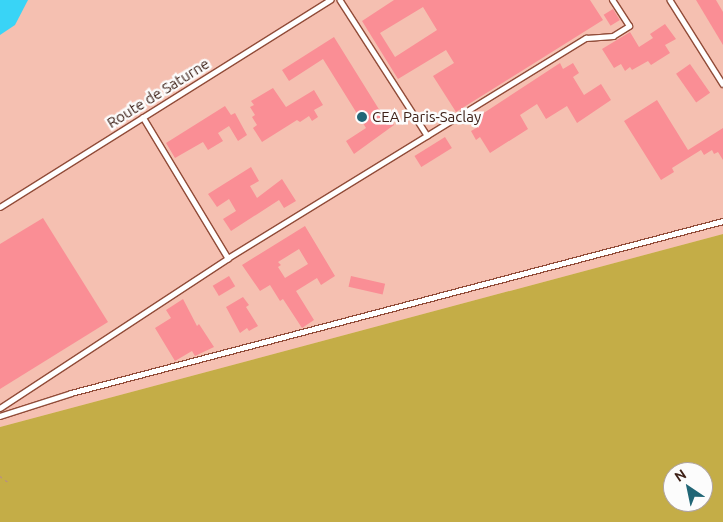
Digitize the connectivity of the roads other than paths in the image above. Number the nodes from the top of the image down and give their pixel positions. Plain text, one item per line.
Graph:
1 (330, 0) edge
2 (340, 0) edge
3 (612, 0) edge
4 (670, 0) edge
5 (723, 84) edge
6 (142, 117) junction
7 (428, 135) junction
8 (0, 207) edge
9 (723, 220) edge
10 (228, 258) junction
11 (0, 408) edge
12 (0, 416) edge

1 - 6 lane, Route de Saturne
2 - 7 lane
3 - 7 lane
4 - 5 lane
6 - 8 lane, Route de Saturne
6 - 10 lane
7 - 10 lane
9 - 12 lane
10 - 11 lane

